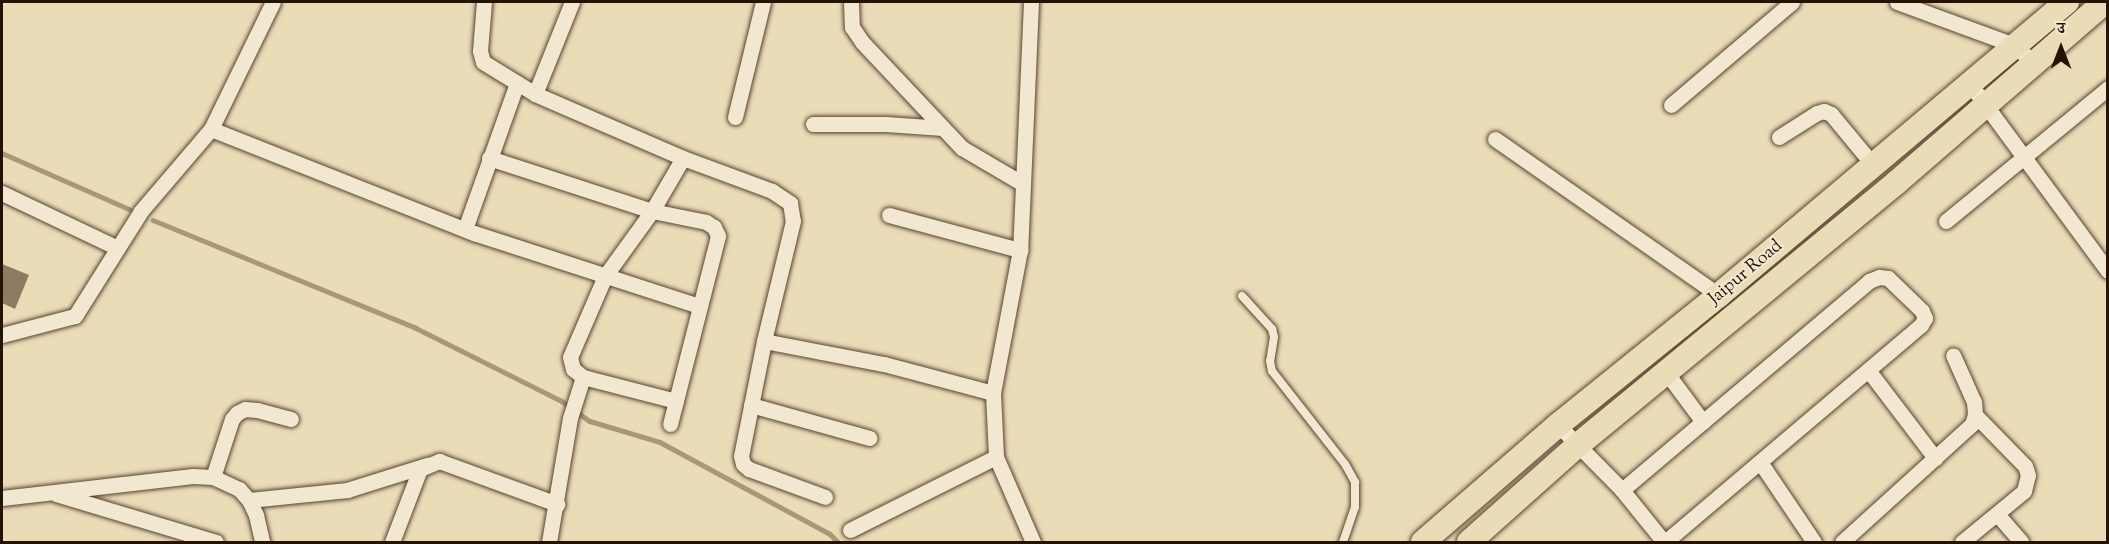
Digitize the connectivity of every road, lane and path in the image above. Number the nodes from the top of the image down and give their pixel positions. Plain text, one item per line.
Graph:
1 (273, 2) edge
2 (484, 2) edge
3 (572, 2) edge
4 (763, 2) edge
5 (850, 2) edge
6 (1031, 2) edge
7 (1792, 2) edge
8 (1897, 2) edge
9 (2067, 2) edge
10 (2104, 2) edge
11 (2014, 45) junction
12 (2034, 63) junction
13 (517, 83) junction
14 (1970, 84) junction
15 (2108, 88) edge
16 (535, 94) junction
17 (1671, 105) dead end
18 (1986, 105) junction
19 (735, 117) dead end
20 (813, 124) dead end
21 (943, 128) junction
22 (211, 129) junction
23 (1779, 137) dead end
24 (1495, 139) dead end
25 (2025, 156) junction
26 (489, 158) junction
27 (683, 158) junction
28 (1874, 166) junction
29 (1023, 184) junction
30 (2, 193) edge
31 (652, 211) junction
32 (889, 215) dead end
33 (1946, 221) dead end
34 (465, 229) junction
35 (1008, 247) junction
36 (118, 248) junction
37 (2108, 271) edge
38 (605, 276) junction
39 (1719, 295) junction
40 (1242, 296) dead end
41 (699, 306) junction
42 (2, 335) edge
43 (764, 341) junction
44 (1953, 355) dead end
45 (1868, 370) junction
46 (1666, 372) junction
47 (583, 377) junction
48 (993, 393) junction
49 (676, 401) junction
50 (751, 405) junction
51 (1975, 415) junction
52 (291, 419) dead end
53 (1703, 422) junction
54 (670, 424) dead end
55 (1558, 425) junction
56 (869, 438) dead end
57 (1578, 445) junction
58 (996, 457) junction
59 (1935, 458) junction
60 (1760, 462) junction
61 (428, 464) junction
62 (213, 477) junction
63 (1622, 490) junction
64 (50, 493) junction
65 (825, 497) dead end
66 (2, 498) edge
67 (249, 500) junction
68 (557, 504) junction
69 (1997, 514) junction
70 (850, 530) dead end
71 (1845, 542) edge
72 (216, 543) edge
73 (262, 543) edge
74 (392, 543) edge
75 (549, 543) edge
76 (1033, 543) edge
77 (1343, 543) edge
78 (1423, 543) edge
79 (1469, 543) edge
80 (1664, 543) edge
81 (1814, 543) edge
82 (1962, 543) edge
83 (2021, 543) edge

1 - 22 street
2 - 13 street
3 - 16 street
4 - 19 street
5 - 21 street
6 - 29 street
7 - 17 street
8 - 11 street
9 - 11 main road, Jaipur Road
10 - 12 main road, Jaipur Road
11 - 12 street
11 - 14 main road, Jaipur Road
12 - 18 main road, Jaipur Road
13 - 16 street
13 - 26 street
14 - 18 street
14 - 28 main road, Jaipur Road
15 - 25 street
16 - 27 street
18 - 25 street
18 - 46 main road, Jaipur Road
20 - 21 street
21 - 29 street
22 - 34 street
22 - 36 street
23 - 28 street
24 - 39 street
25 - 33 street
25 - 37 street
26 - 31 street
26 - 34 street
27 - 31 street
27 - 43 street
28 - 39 main road, Jaipur Road
29 - 35 street
30 - 36 street
31 - 38 street
31 - 41 street
32 - 35 street
34 - 38 street
35 - 48 street
36 - 42 street
38 - 41 street
38 - 47 street
39 - 55 main road, Jaipur Road
40 - 77 lane
41 - 49 street
43 - 48 street
43 - 50 street
44 - 51 street
45 - 53 street
45 - 59 street
45 - 60 street
46 - 53 street
46 - 57 main road, Jaipur Road
47 - 49 street
47 - 68 street
48 - 58 street
49 - 54 street
50 - 56 street
50 - 65 street
51 - 59 street
51 - 69 street
52 - 62 street
53 - 63 street
55 - 57 street
55 - 78 main road, Jaipur Road
57 - 63 street
57 - 79 main road, Jaipur Road
58 - 70 street
58 - 76 street
59 - 71 street
60 - 80 street
60 - 81 street
61 - 67 street
61 - 68 street
61 - 74 street
62 - 64 street
62 - 67 street
63 - 80 street
64 - 66 street
64 - 72 street
67 - 73 street
68 - 75 street
69 - 82 street
69 - 83 street

